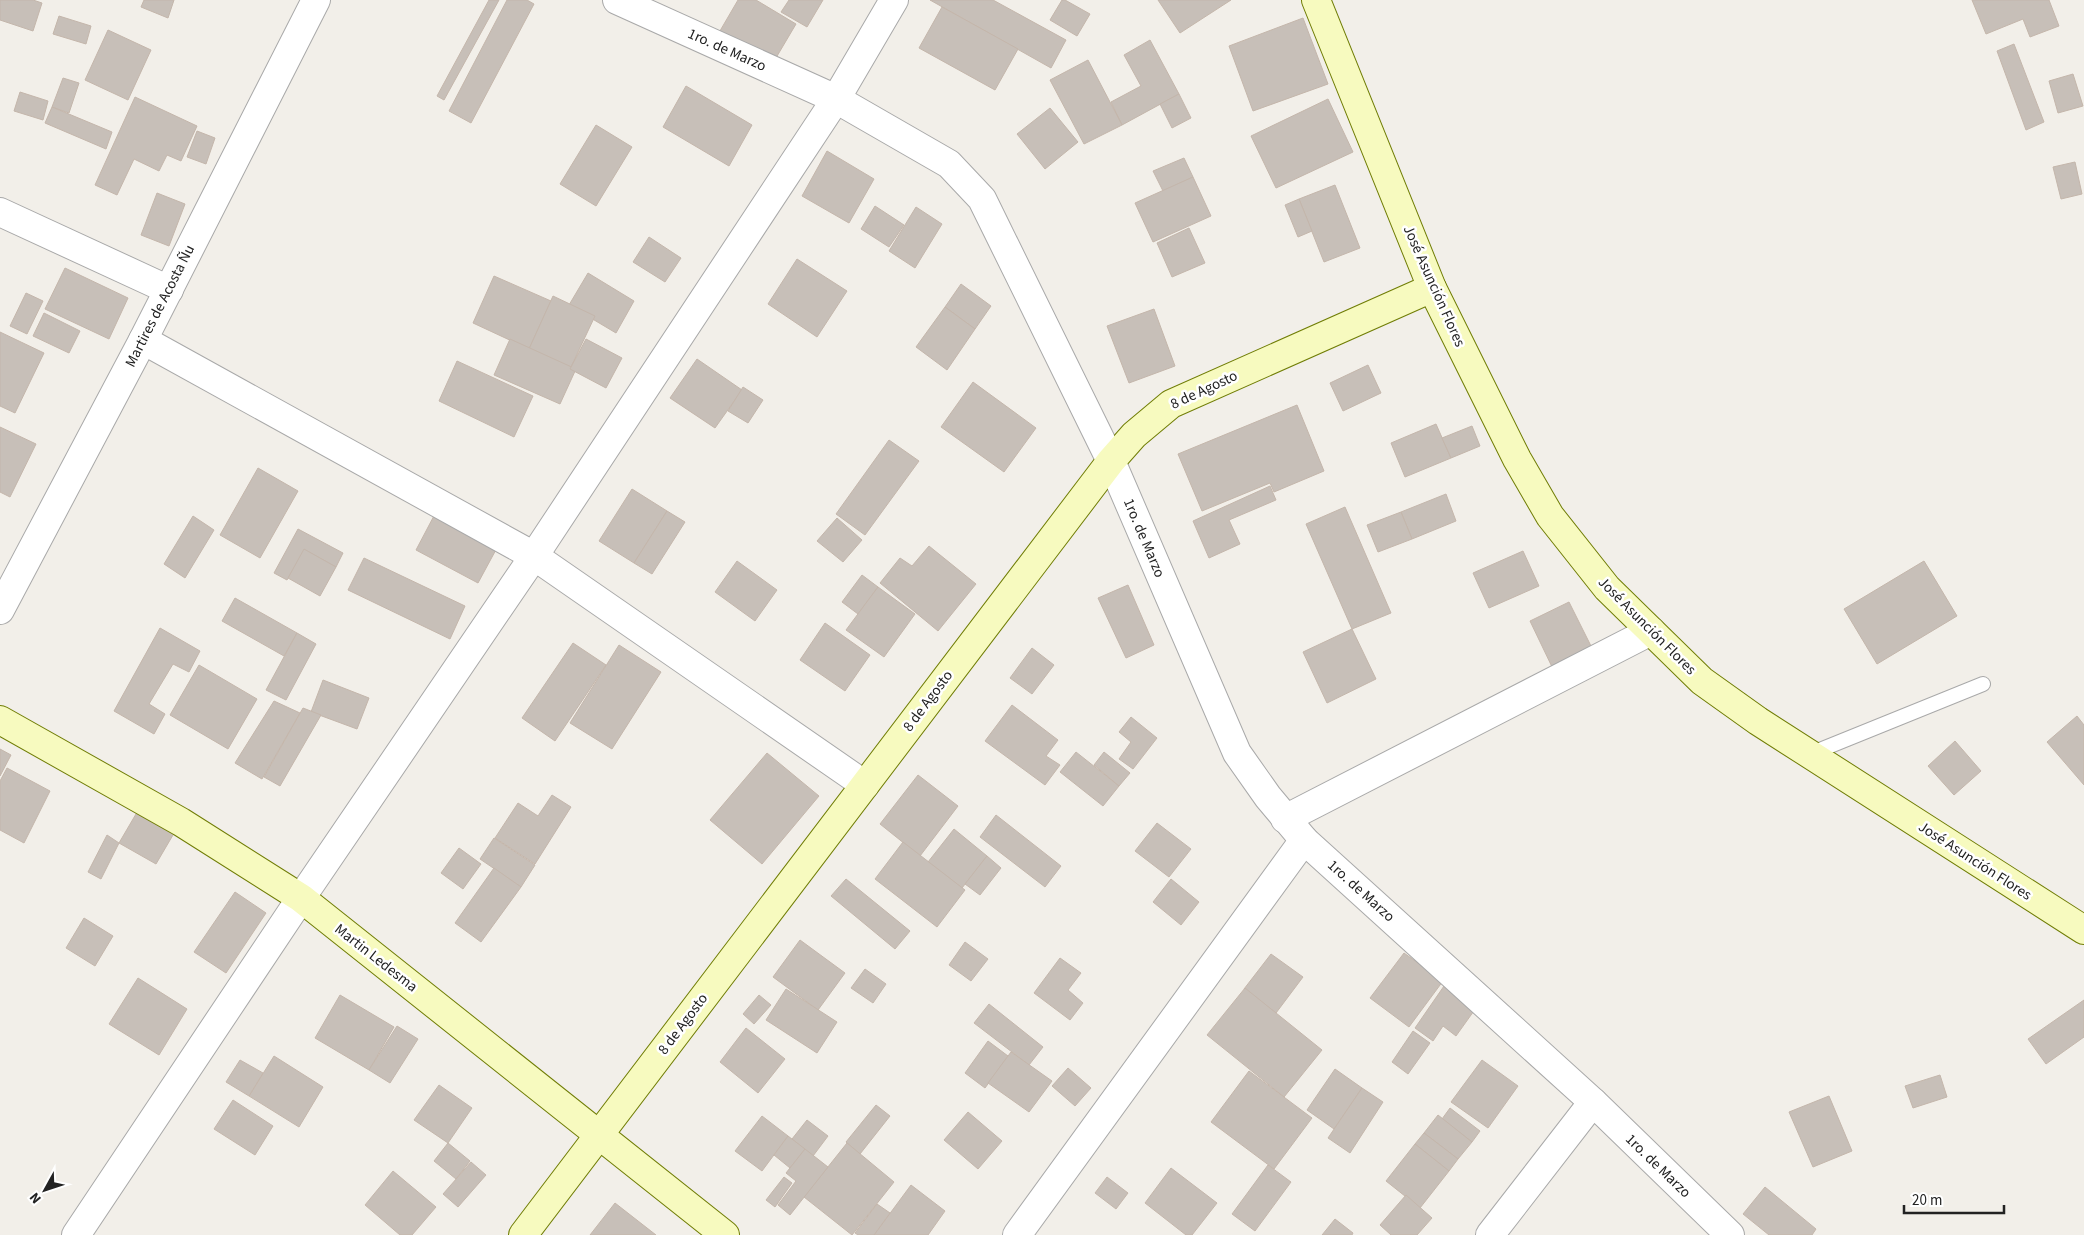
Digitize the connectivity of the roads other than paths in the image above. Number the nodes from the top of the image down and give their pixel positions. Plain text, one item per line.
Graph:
1 (316, 0) edge
2 (617, 0) edge
3 (894, 0) edge
4 (1316, 0) edge
5 (836, 100) junction
6 (0, 212) edge
7 (1432, 288) junction
8 (169, 290) junction
9 (143, 340) junction
10 (1111, 461) junction
11 (534, 556) junction
12 (0, 610) edge
13 (1651, 631) junction
14 (1983, 684) dead end
15 (0, 720) edge
16 (1810, 754) junction
17 (865, 785) junction
18 (1285, 819) junction
19 (1304, 840) junction
20 (300, 898) junction
21 (2084, 930) edge
22 (1593, 1102) junction
23 (600, 1134) junction
24 (76, 1235) edge
25 (523, 1235) edge
26 (725, 1235) edge
27 (1017, 1235) edge
28 (1490, 1235) edge
29 (1730, 1235) edge

1 - 8 street, Martires de Acosta Ñu
2 - 5 street, 1ro. de Marzo
3 - 5 street
4 - 7 street, José Asunción Flores
5 - 10 street, 1ro. de Marzo
5 - 11 street
6 - 8 street
7 - 10 street, 8 de Agosto
7 - 13 street, José Asunción Flores
8 - 9 street, Martires de Acosta Ñu
9 - 11 street
9 - 12 street, Martires de Acosta Ñu
10 - 17 street, 8 de Agosto
10 - 18 street, 1ro. de Marzo
11 - 17 street
11 - 20 street
13 - 16 street, José Asunción Flores
13 - 18 street
14 - 16 lane
15 - 20 street, Martin Ledesma
16 - 21 street, José Asunción Flores
17 - 23 street, 8 de Agosto
18 - 19 street, 1ro. de Marzo
19 - 22 street, 1ro. de Marzo
19 - 27 street
20 - 23 street, Martin Ledesma
20 - 24 street
22 - 28 street
22 - 29 street, 1ro. de Marzo
23 - 25 street, 8 de Agosto
23 - 26 street, Martin Ledesma

